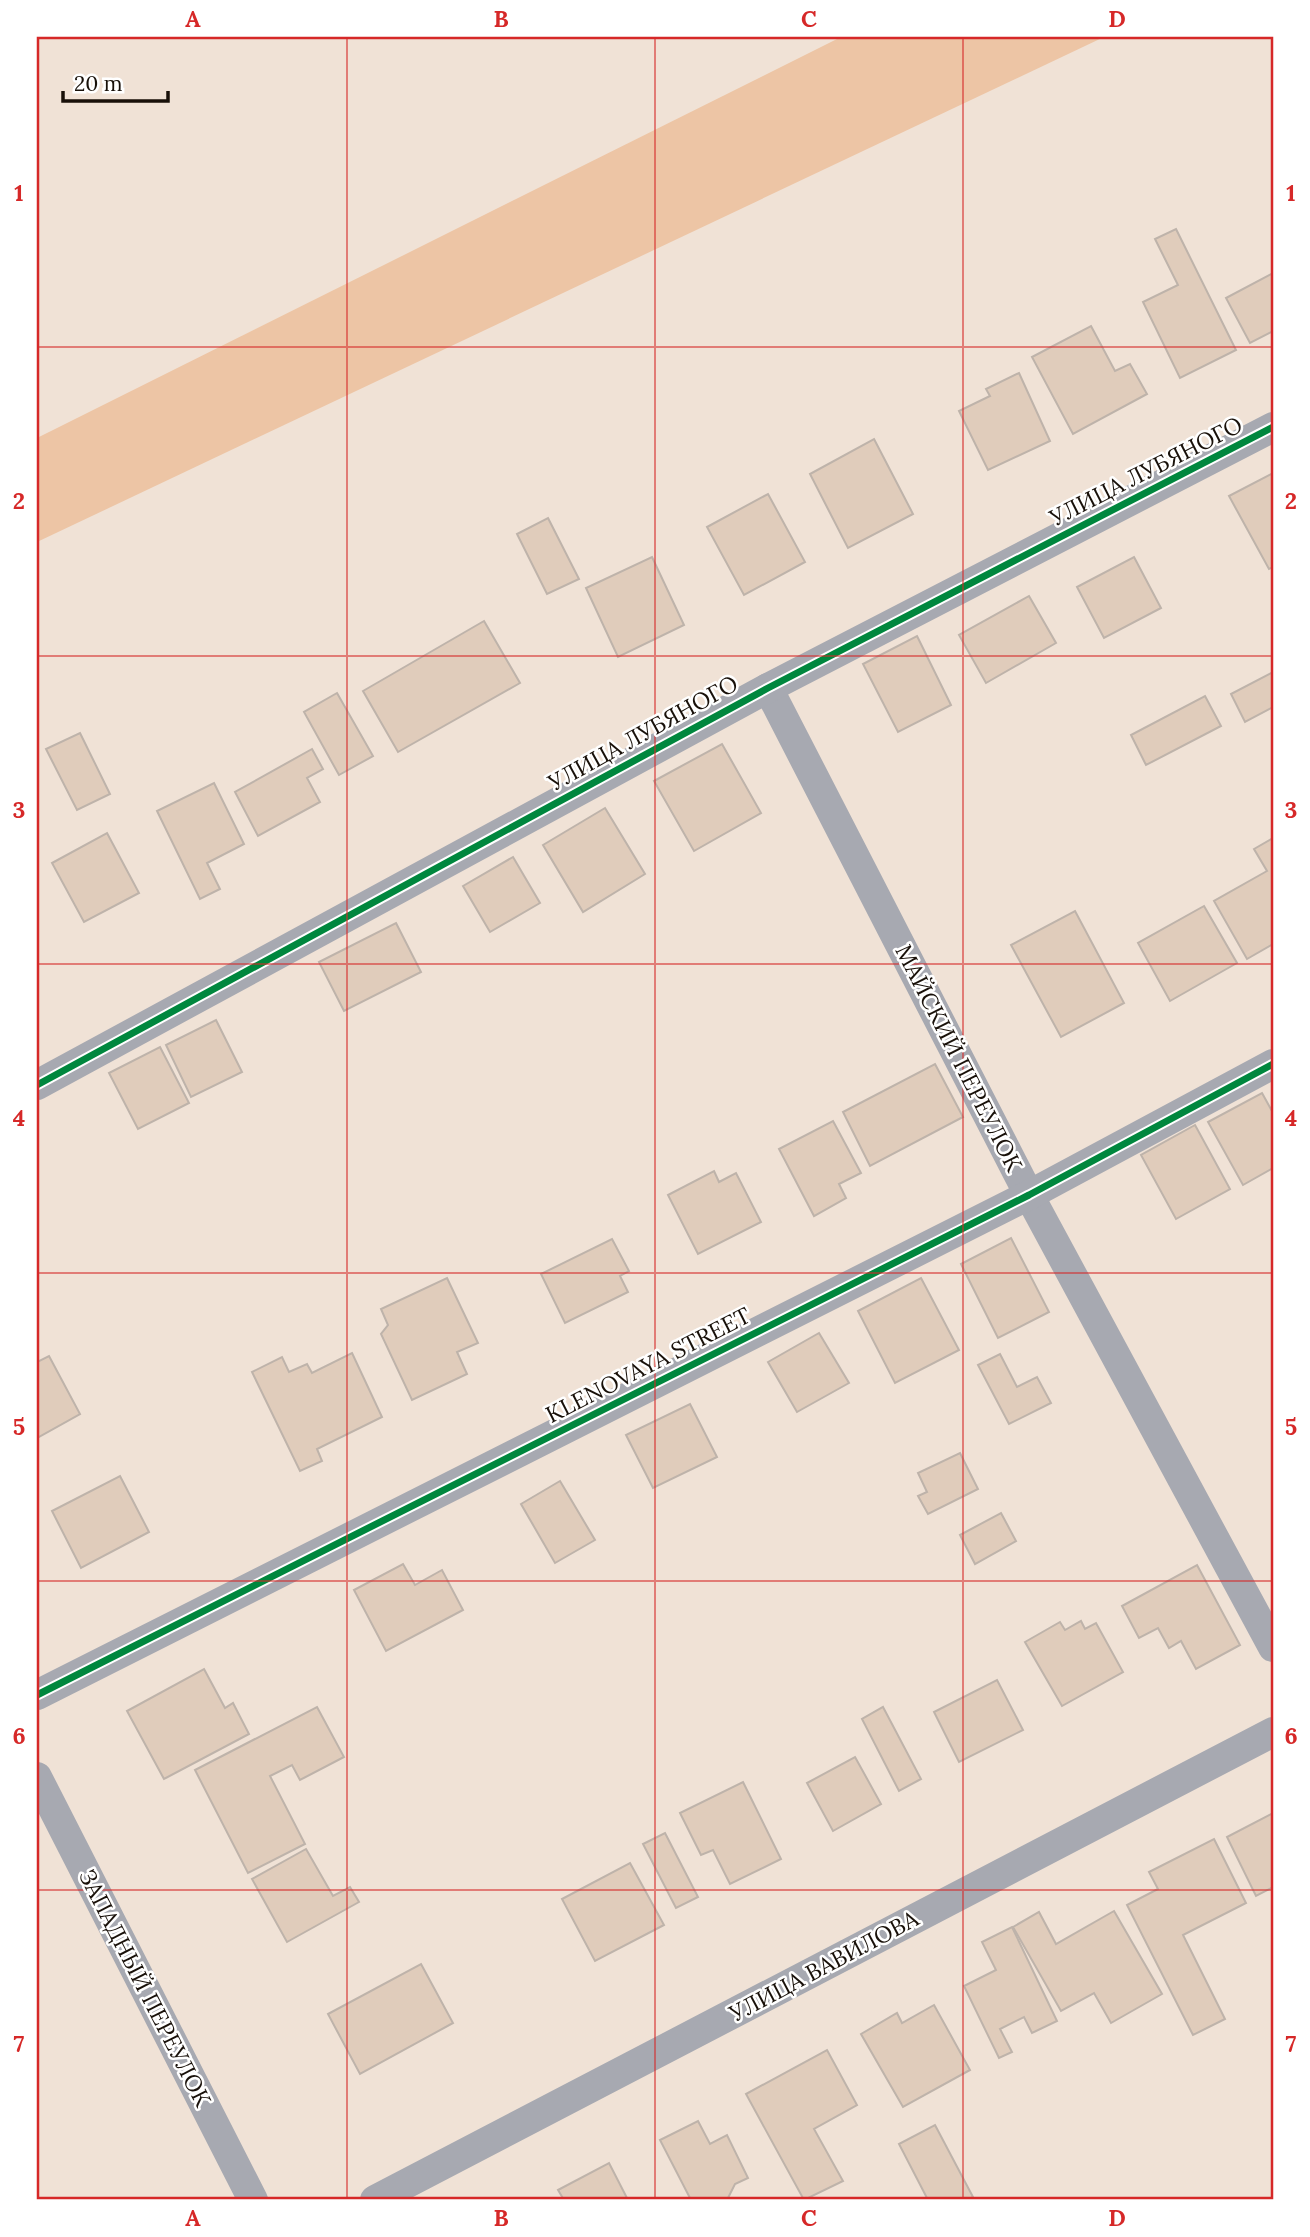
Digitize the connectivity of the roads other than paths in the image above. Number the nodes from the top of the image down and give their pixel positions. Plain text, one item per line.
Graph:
1 (1273, 427) edge
2 (768, 688) junction
3 (1273, 1065) edge
4 (37, 1085) edge
5 (1029, 1195) junction
6 (1273, 1647) edge
7 (37, 1695) edge
8 (1273, 1732) edge
9 (37, 1777) edge
10 (253, 2200) edge
11 (376, 2200) edge

1 - 2 street, УЛИЦА ЛУБЯНОГО
2 - 4 street, УЛИЦА ЛУБЯНОГО
2 - 5 street, МАЙСКИЙ ПЕРЕУЛОК
3 - 5 street, KLENOVAYA STREET
5 - 6 street, МАЙСКИЙ ПЕРЕУЛОК
5 - 7 street, KLENOVAYA STREET
8 - 11 street, УЛИЦА ВАВИЛОВА
9 - 10 street, ЗАПАДНЫЙ ПЕРЕУЛОК

